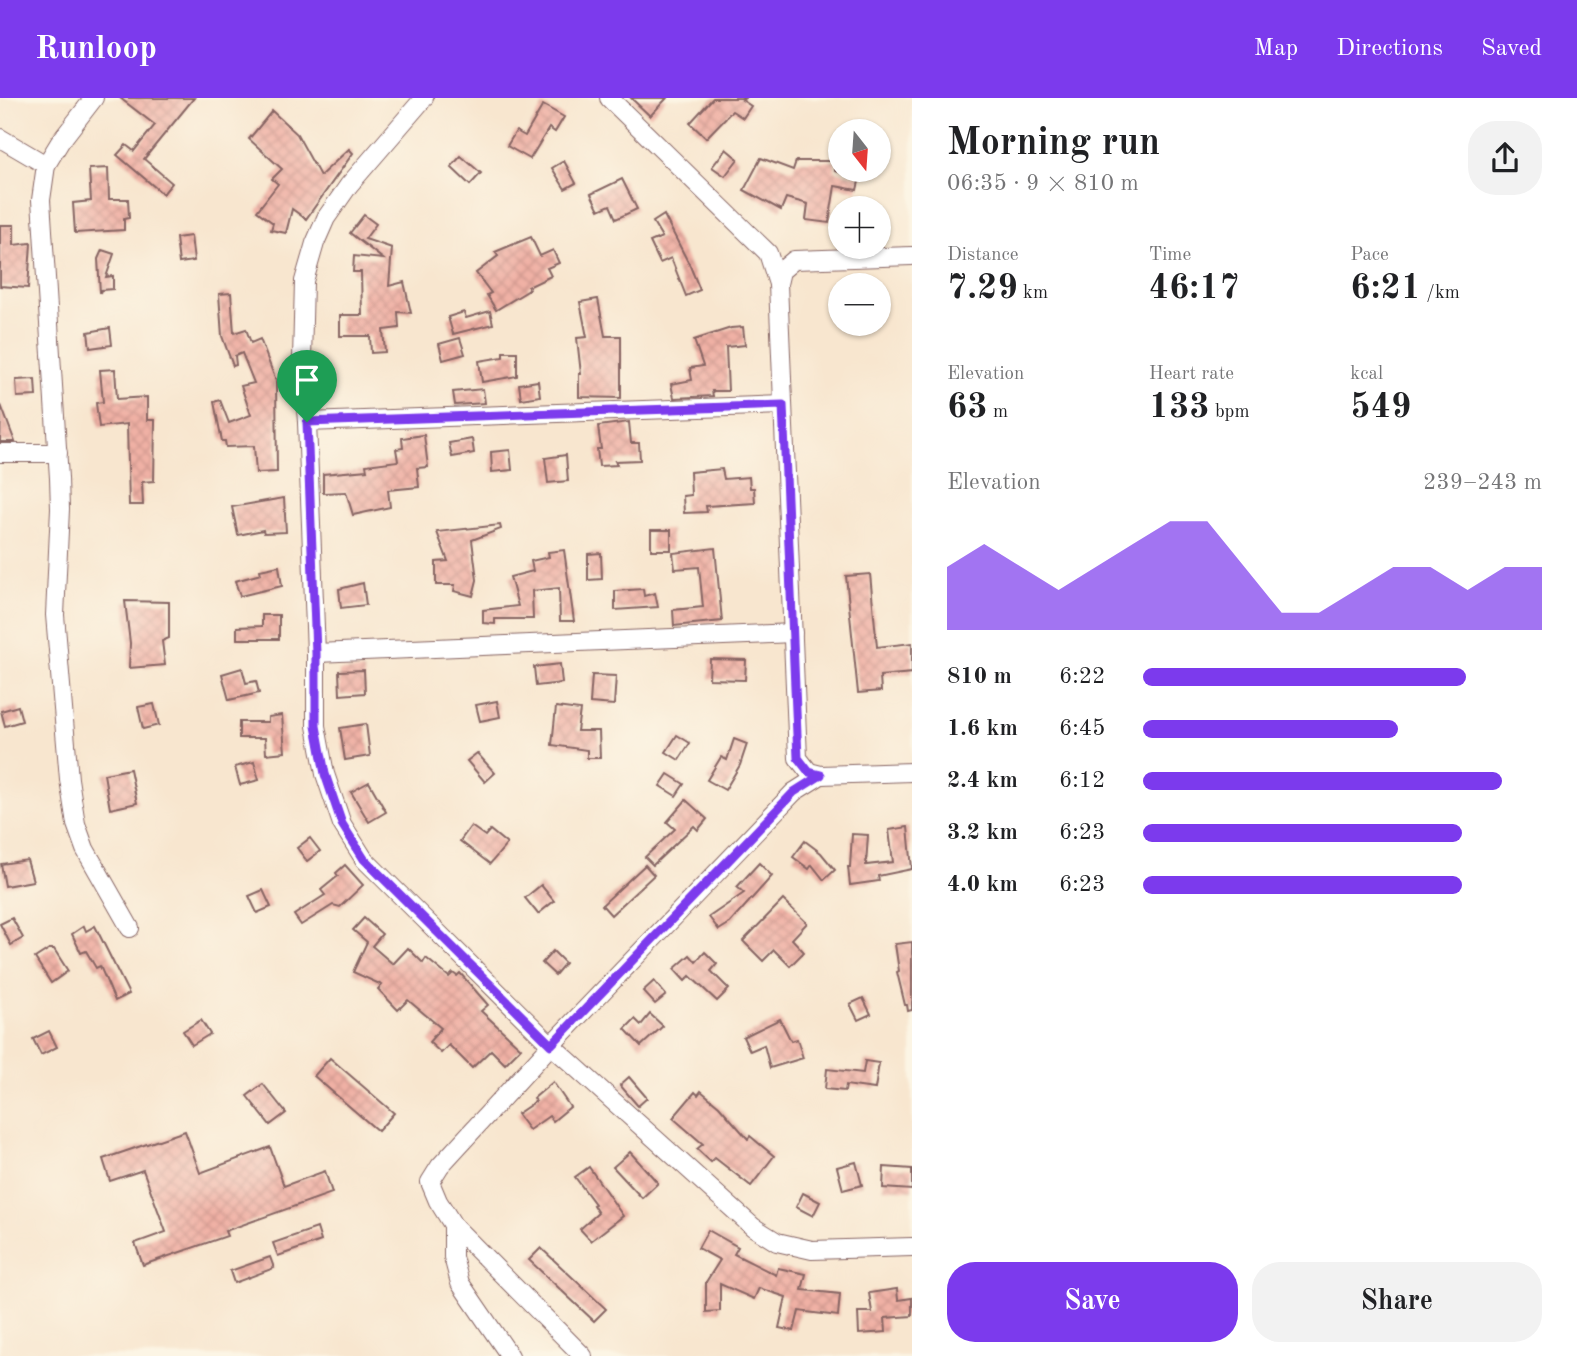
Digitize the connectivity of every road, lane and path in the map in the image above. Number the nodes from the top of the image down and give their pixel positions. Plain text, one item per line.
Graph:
1 (94, 98) edge
2 (424, 98) edge
3 (609, 98) edge
4 (0, 138) edge
5 (46, 165) junction
6 (768, 253) junction
7 (912, 257) edge
8 (794, 260) junction
9 (778, 284) junction
10 (783, 405) junction
11 (307, 422) junction
12 (0, 453) edge
13 (58, 453) junction
14 (793, 633) junction
15 (316, 653) junction
16 (798, 758) junction
17 (912, 772) edge
18 (821, 775) junction
19 (794, 792) junction
20 (130, 928) dead end
21 (551, 1045) junction
22 (453, 1225) junction
23 (912, 1247) edge
24 (510, 1356) edge
25 (583, 1356) edge

1 - 5 street
2 - 11 street
3 - 6 street
4 - 5 street
5 - 13 street
6 - 8 street
6 - 9 street
7 - 8 street
8 - 9 street
9 - 10 street
10 - 11 street
10 - 14 street
11 - 15 street
12 - 13 street
13 - 20 street
14 - 15 street
14 - 16 street
15 - 21 street
16 - 18 street
16 - 19 street
17 - 18 street
18 - 19 street
19 - 21 street
21 - 22 street
21 - 23 street
22 - 24 street
22 - 25 street

